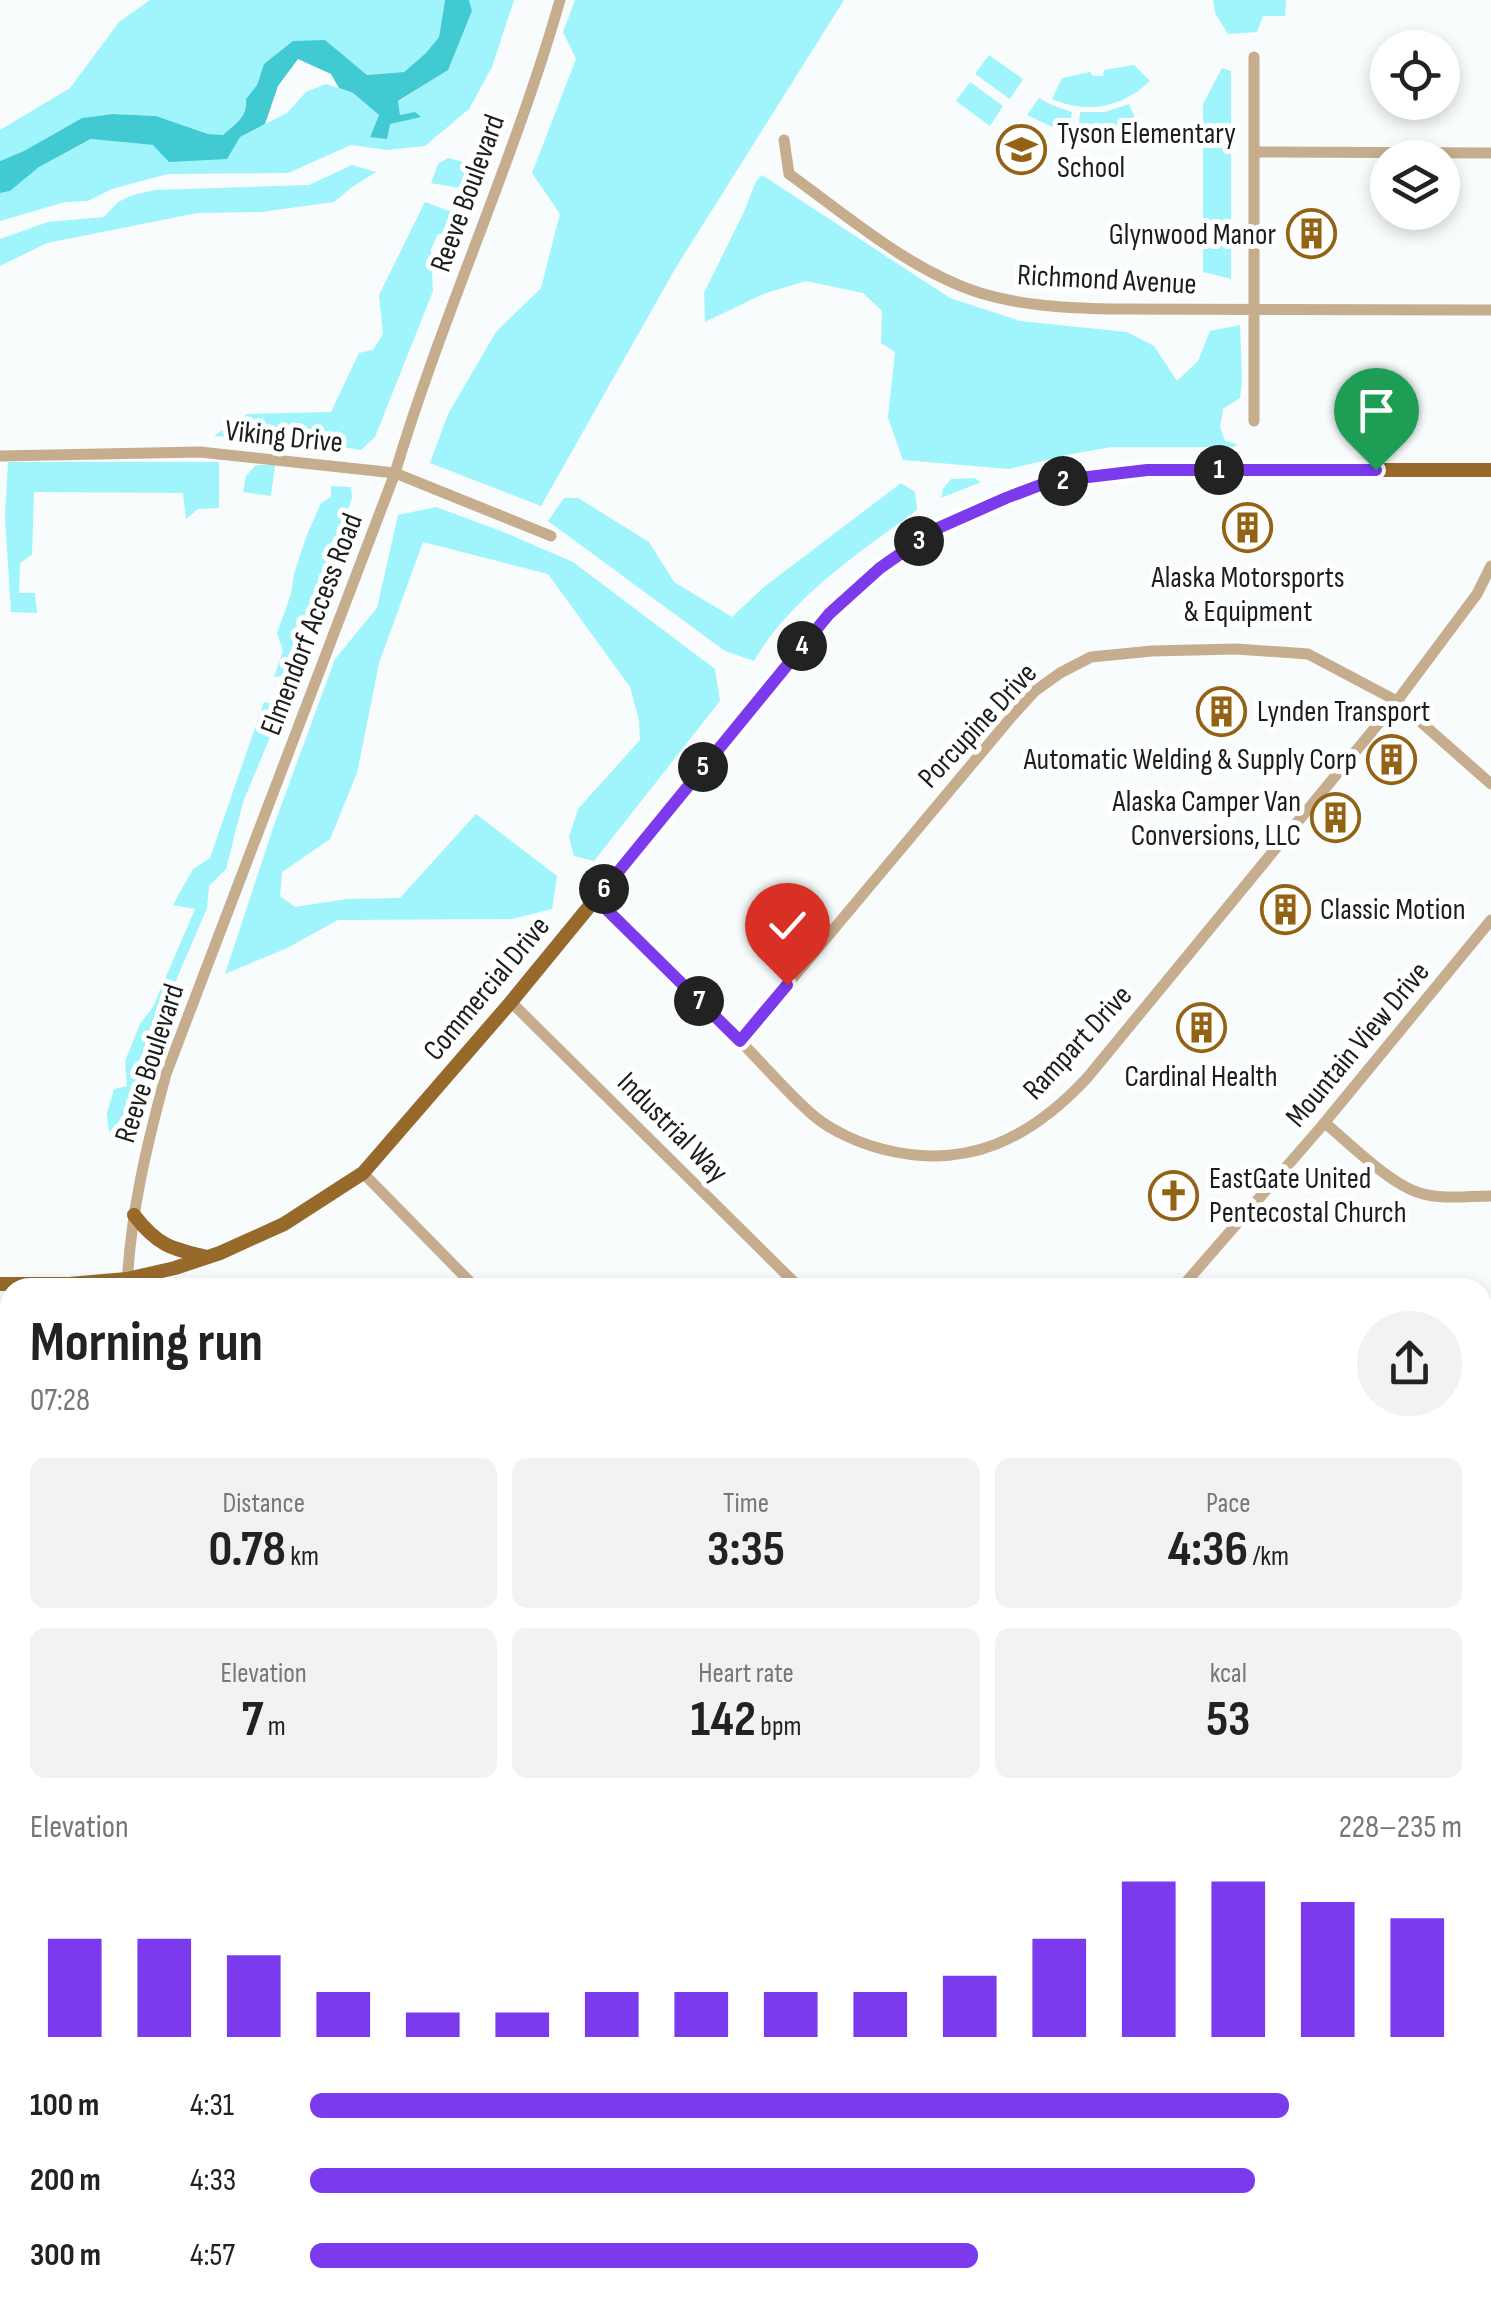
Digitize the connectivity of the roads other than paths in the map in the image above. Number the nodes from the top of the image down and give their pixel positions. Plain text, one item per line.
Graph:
1 (560, 0) edge
2 (1254, 57) dead end
3 (784, 140) dead end
4 (1254, 152) junction
5 (1491, 152) edge
6 (1254, 310) junction
7 (1491, 310) edge
8 (416, 402) joint
9 (1254, 421) dead end
10 (0, 456) edge
11 (1491, 470) edge
12 (394, 473) junction
13 (551, 536) dead end
14 (1491, 566) edge
15 (1396, 702) junction
16 (1491, 784) edge
17 (246, 861) joint
18 (596, 899) junction
19 (1491, 920) edge
20 (511, 1002) junction
21 (740, 1041) junction
22 (1325, 1123) junction
23 (363, 1173) junction
24 (1491, 1196) edge
25 (134, 1215) junction
26 (208, 1257) junction
27 (128, 1278) edge
28 (143, 1278) edge
29 (466, 1278) edge
30 (790, 1278) edge
31 (1189, 1278) edge

1 - 8 street, Reeve Boulevard
2 - 4 street
3 - 6 street, Richmond Avenue
4 - 5 street
4 - 6 street
6 - 7 street, Richmond Avenue
6 - 9 street
8 - 12 street, Elmendorf Access Road
10 - 12 street, Viking Drive
11 - 18 main road, Commercial Drive
12 - 13 street, Viking Drive
12 - 17 street, Elmendorf Access Road
14 - 15 street, Rampart Drive
15 - 16 street, Porcupine Drive
15 - 21 street, Porcupine Drive
15 - 21 street, Rampart Drive
17 - 25 street, Reeve Boulevard
18 - 20 main road, Commercial Drive
18 - 21 street, Rampart Drive
19 - 22 street, Mountain View Drive
20 - 23 main road, Commercial Drive
20 - 30 street, Industrial Way
22 - 24 street
22 - 31 street, Mountain View Drive
23 - 26 main road, Commercial Drive
23 - 29 street
25 - 26 main road
25 - 27 street, Reeve Boulevard
26 - 28 main road, Commercial Drive

